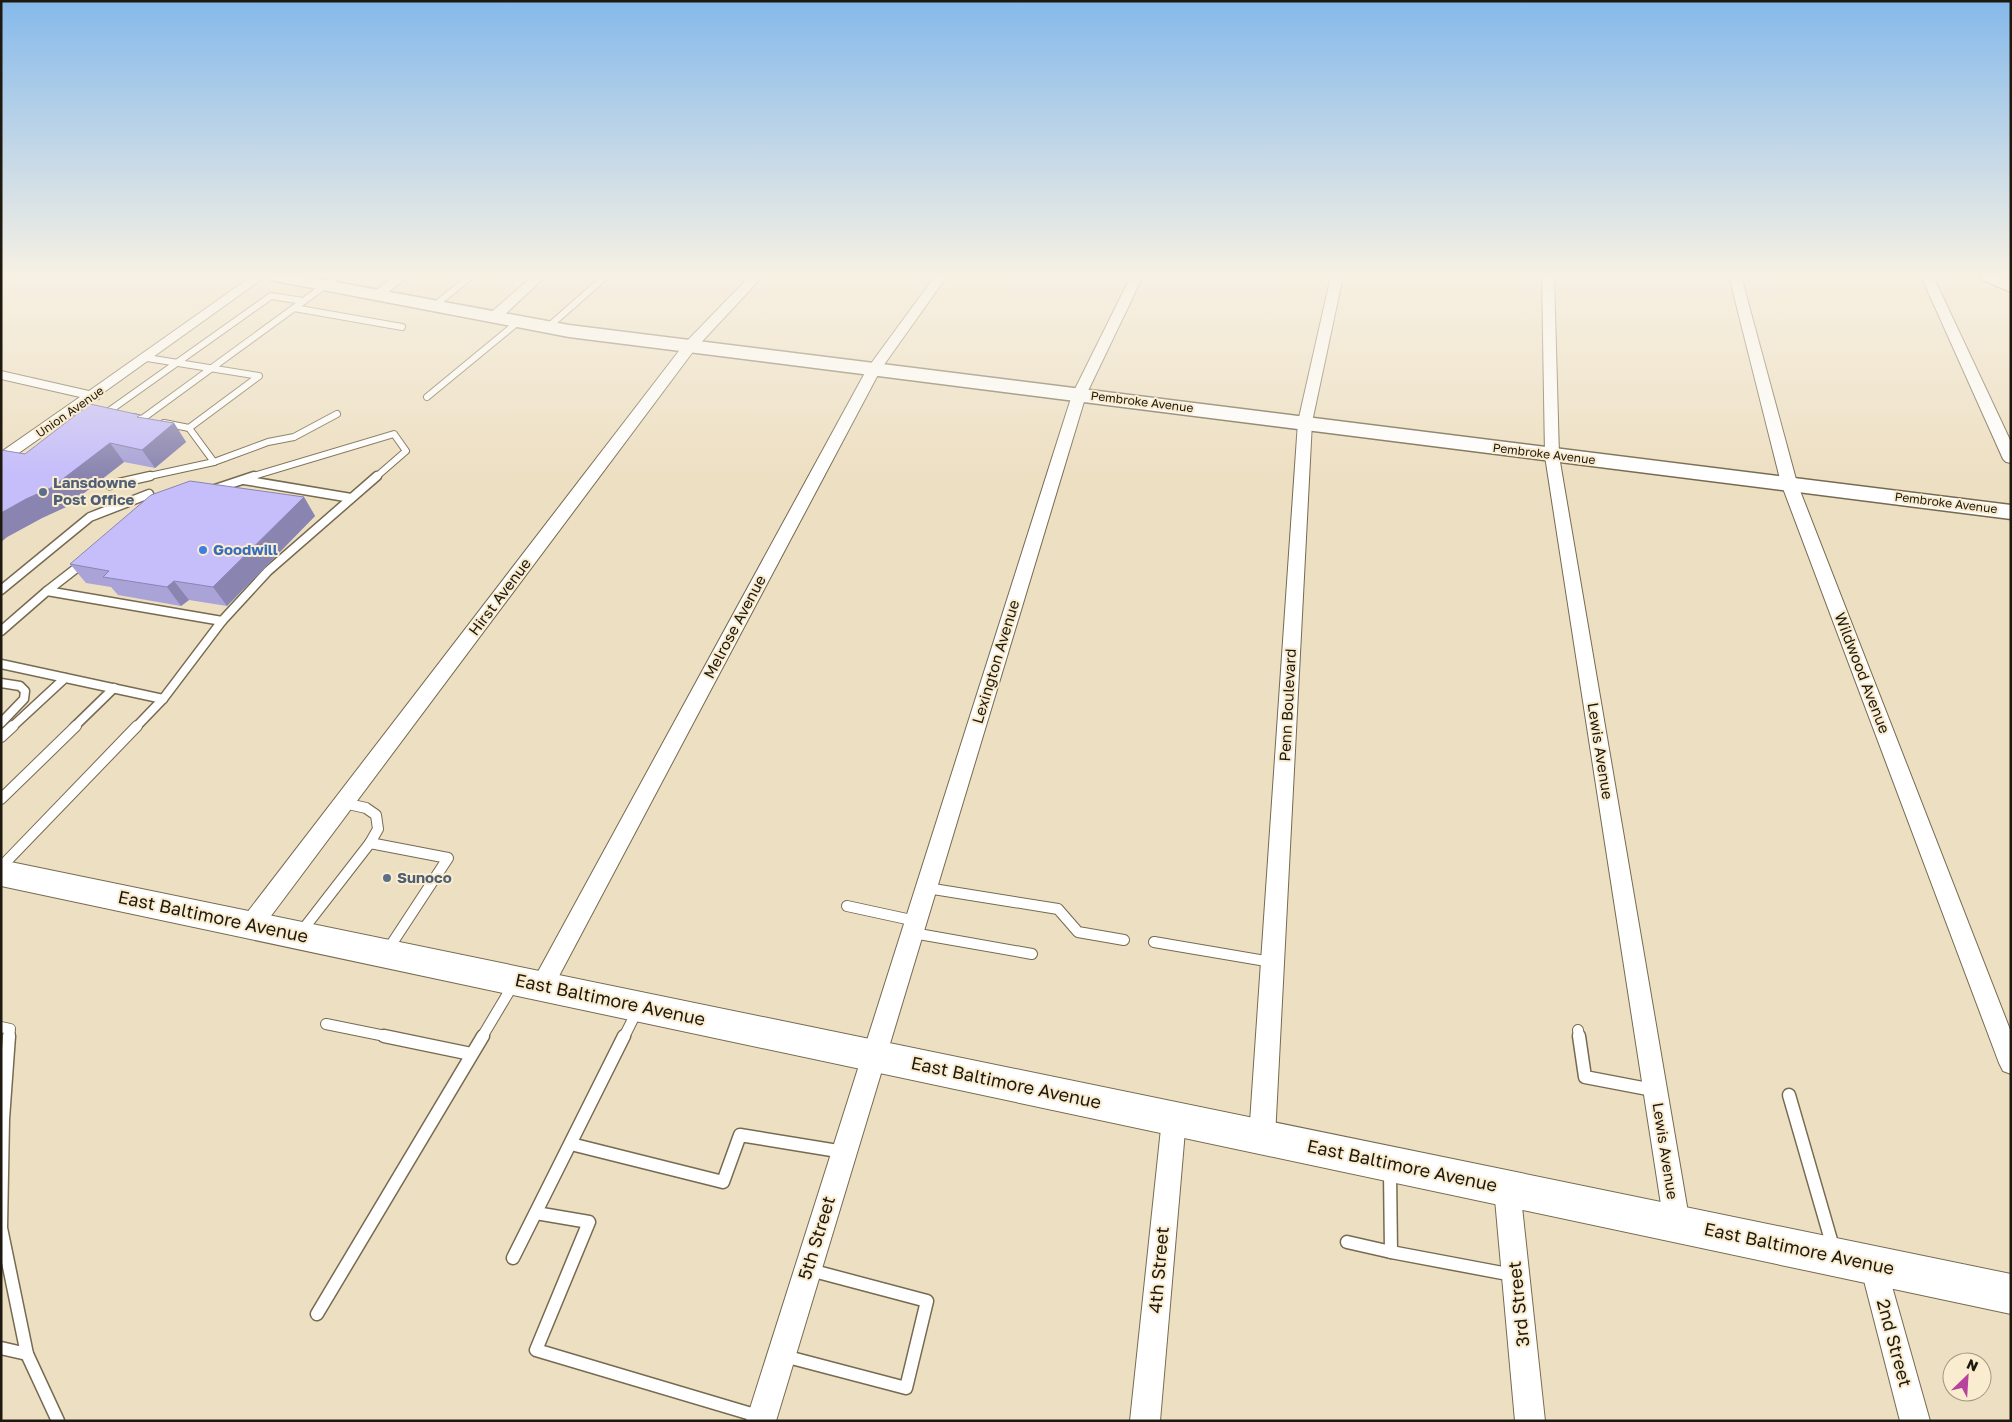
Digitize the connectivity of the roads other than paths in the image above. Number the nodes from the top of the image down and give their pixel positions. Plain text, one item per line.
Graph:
1 (169, 342) edge
2 (205, 342) edge
3 (246, 342) edge
4 (493, 342) edge
5 (661, 342) edge
6 (693, 342) edge
7 (894, 342) edge
8 (1105, 342) edge
9 (1322, 342) edge
10 (1549, 342) edge
11 (1752, 342) edge
12 (1957, 342) edge
13 (690, 346) junction
14 (147, 358) junction
15 (176, 363) junction
16 (211, 368) junction
17 (874, 370) junction
18 (1, 375) edge
19 (1079, 395) junction
20 (94, 396) junction
21 (427, 397) dead end
22 (107, 412) junction
23 (116, 414) edge
24 (338, 414) dead end
25 (125, 416) edge
26 (99, 418) edge
27 (142, 419) junction
28 (151, 421) edge
29 (1305, 422) junction
30 (161, 423) edge
31 (189, 428) junction
32 (1552, 456) junction
33 (2011, 459) edge
34 (1, 460) edge
35 (214, 462) junction
36 (241, 480) junction
37 (1789, 483) junction
38 (110, 485) dead end
39 (206, 492) edge
40 (149, 494) edge
41 (351, 498) junction
42 (2011, 512) edge
43 (92, 556) edge
44 (1, 590) edge
45 (47, 591) junction
46 (222, 621) junction
47 (1, 631) edge
48 (1, 664) edge
49 (65, 678) junction
50 (1, 683) edge
51 (114, 688) junction
52 (163, 699) junction
53 (1, 723) edge
54 (1, 737) edge
55 (1, 799) edge
56 (343, 803) junction
57 (370, 843) junction
58 (1, 867) edge
59 (1, 872) edge
60 (927, 888) junction
61 (847, 906) dead end
62 (251, 925) junction
63 (914, 927) junction
64 (298, 935) junction
65 (1124, 940) dead end
66 (1154, 942) dead end
67 (386, 953) junction
68 (1032, 954) dead end
69 (1272, 962) junction
70 (528, 983) junction
71 (639, 1007) junction
72 (326, 1024) dead end
73 (1, 1027) edge
74 (1578, 1030) dead end
75 (472, 1054) junction
76 (874, 1056) junction
77 (2011, 1063) edge
78 (1655, 1090) junction
79 (1788, 1095) dead end
80 (1174, 1118) junction
81 (1262, 1137) junction
82 (571, 1144) junction
83 (844, 1152) junction
84 (1390, 1164) junction
85 (1507, 1188) junction
86 (536, 1213) junction
87 (1677, 1224) junction
88 (1347, 1242) dead end
89 (1391, 1252) junction
90 (1836, 1257) junction
91 (513, 1258) dead end
92 (1874, 1265) junction
93 (807, 1269) junction
94 (1516, 1276) junction
95 (2011, 1294) edge
96 (317, 1314) dead end
97 (1, 1348) edge
98 (27, 1354) junction
99 (782, 1356) junction
100 (761, 1419) edge
101 (58, 1421) edge
102 (1145, 1421) edge
103 (1530, 1421) edge
104 (1916, 1421) edge

1 - 14 street, Union Avenue
2 - 15 lane
3 - 16 lane
4 - 21 lane
5 - 13 street, Pembroke Avenue
6 - 13 street, Hirst Avenue
7 - 17 street, Melrose Avenue
8 - 19 street, Lexington Avenue
9 - 29 street, Penn Boulevard
10 - 32 street, Lewis Avenue
11 - 37 street, Wildwood Avenue
12 - 33 street
13 - 17 street, Pembroke Avenue
13 - 56 street, Hirst Avenue
14 - 15 lane
14 - 20 street, Union Avenue
15 - 16 lane
15 - 22 lane
16 - 27 lane
16 - 31 lane
17 - 19 street, Pembroke Avenue
17 - 70 street, Melrose Avenue
18 - 20 street
19 - 29 street, Pembroke Avenue
19 - 60 street, Lexington Avenue
20 - 34 street, Union Avenue
22 - 23 lane
22 - 26 lane
24 - 35 lane
25 - 27 lane
27 - 28 lane
29 - 32 street, Pembroke Avenue
29 - 69 street, Penn Boulevard
30 - 31 lane
31 - 35 lane
32 - 37 street, Pembroke Avenue
32 - 78 street, Lewis Avenue
35 - 38 lane
36 - 39 lane
36 - 41 lane
36 - 41 lane
37 - 42 street, Pembroke Avenue
37 - 77 street, Wildwood Avenue
40 - 44 lane
41 - 46 lane
43 - 45 lane
45 - 46 lane
45 - 47 lane
46 - 52 lane
48 - 49 lane
49 - 51 lane
49 - 54 lane
50 - 53 lane
51 - 52 lane
51 - 55 lane
52 - 58 lane
56 - 57 lane
56 - 62 street, Hirst Avenue
57 - 64 lane
57 - 67 lane
59 - 62 main road, East Baltimore Avenue
60 - 63 street, Lexington Avenue
60 - 65 lane
61 - 63 lane
62 - 64 main road, East Baltimore Avenue
63 - 68 lane
63 - 76 street, Lexington Avenue
64 - 67 main road, East Baltimore Avenue
66 - 69 lane
67 - 70 main road, East Baltimore Avenue
69 - 81 street, Penn Boulevard
70 - 71 main road, East Baltimore Avenue
70 - 75 lane
71 - 76 main road, East Baltimore Avenue
71 - 82 lane
72 - 75 lane
73 - 98 lane
74 - 78 lane
75 - 96 lane
76 - 80 main road, East Baltimore Avenue
76 - 83 street, 5th Street
78 - 87 street, Lewis Avenue
79 - 90 lane
80 - 81 main road, East Baltimore Avenue
80 - 102 street, 4th Street
81 - 84 main road, East Baltimore Avenue
82 - 83 lane
82 - 86 lane
83 - 93 street, 5th Street
84 - 85 main road, East Baltimore Avenue
84 - 89 lane
85 - 87 main road, East Baltimore Avenue
85 - 94 street, 3rd Street
86 - 91 lane
86 - 100 lane
87 - 90 main road, East Baltimore Avenue
88 - 89 lane
89 - 94 lane
90 - 92 main road, East Baltimore Avenue
92 - 95 main road, East Baltimore Avenue
92 - 104 street, 2nd Street
93 - 99 street, 5th Street
93 - 99 lane
94 - 103 street, 3rd Street
97 - 98 lane
98 - 101 lane
99 - 100 street, 5th Street

